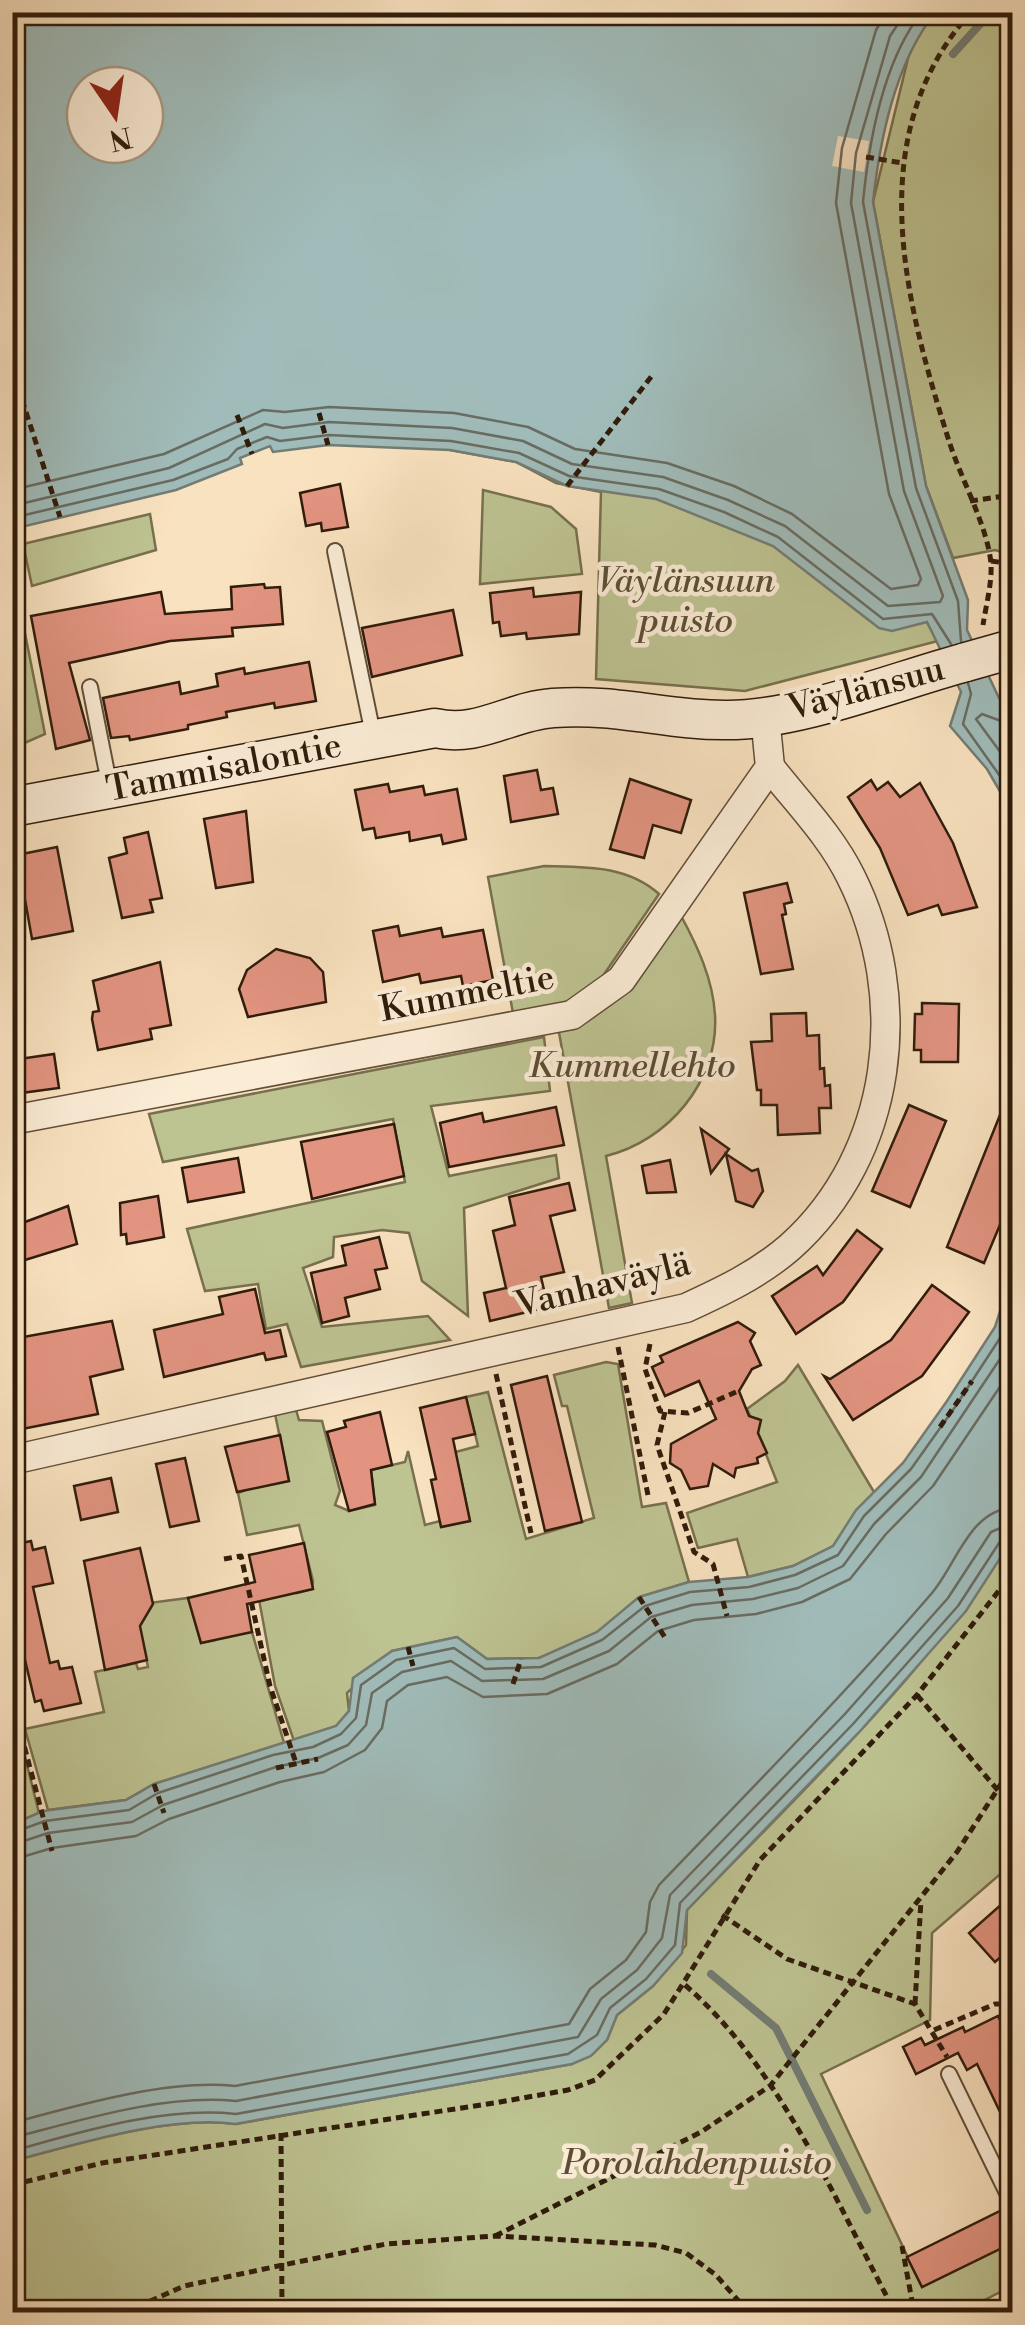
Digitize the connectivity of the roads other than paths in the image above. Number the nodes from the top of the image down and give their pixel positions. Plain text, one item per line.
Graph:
1 (335, 551) dead end
2 (987, 646) edge
3 (90, 687) dead end
4 (766, 716) junction
5 (374, 739) junction
6 (770, 767) junction
7 (110, 789) junction
8 (12, 808) edge
9 (12, 1120) edge
10 (12, 1460) edge
11 (949, 2074) road end
12 (1012, 2203) edge

1 - 5 lane
2 - 4 street, Väylänsuu
3 - 7 lane
4 - 5 street, Tammisalontie
4 - 6 street
5 - 7 street, Tammisalontie
6 - 9 street, Kummeltie
6 - 10 street, Vanhaväylä
7 - 8 street, Tammisalontie
11 - 12 lane

